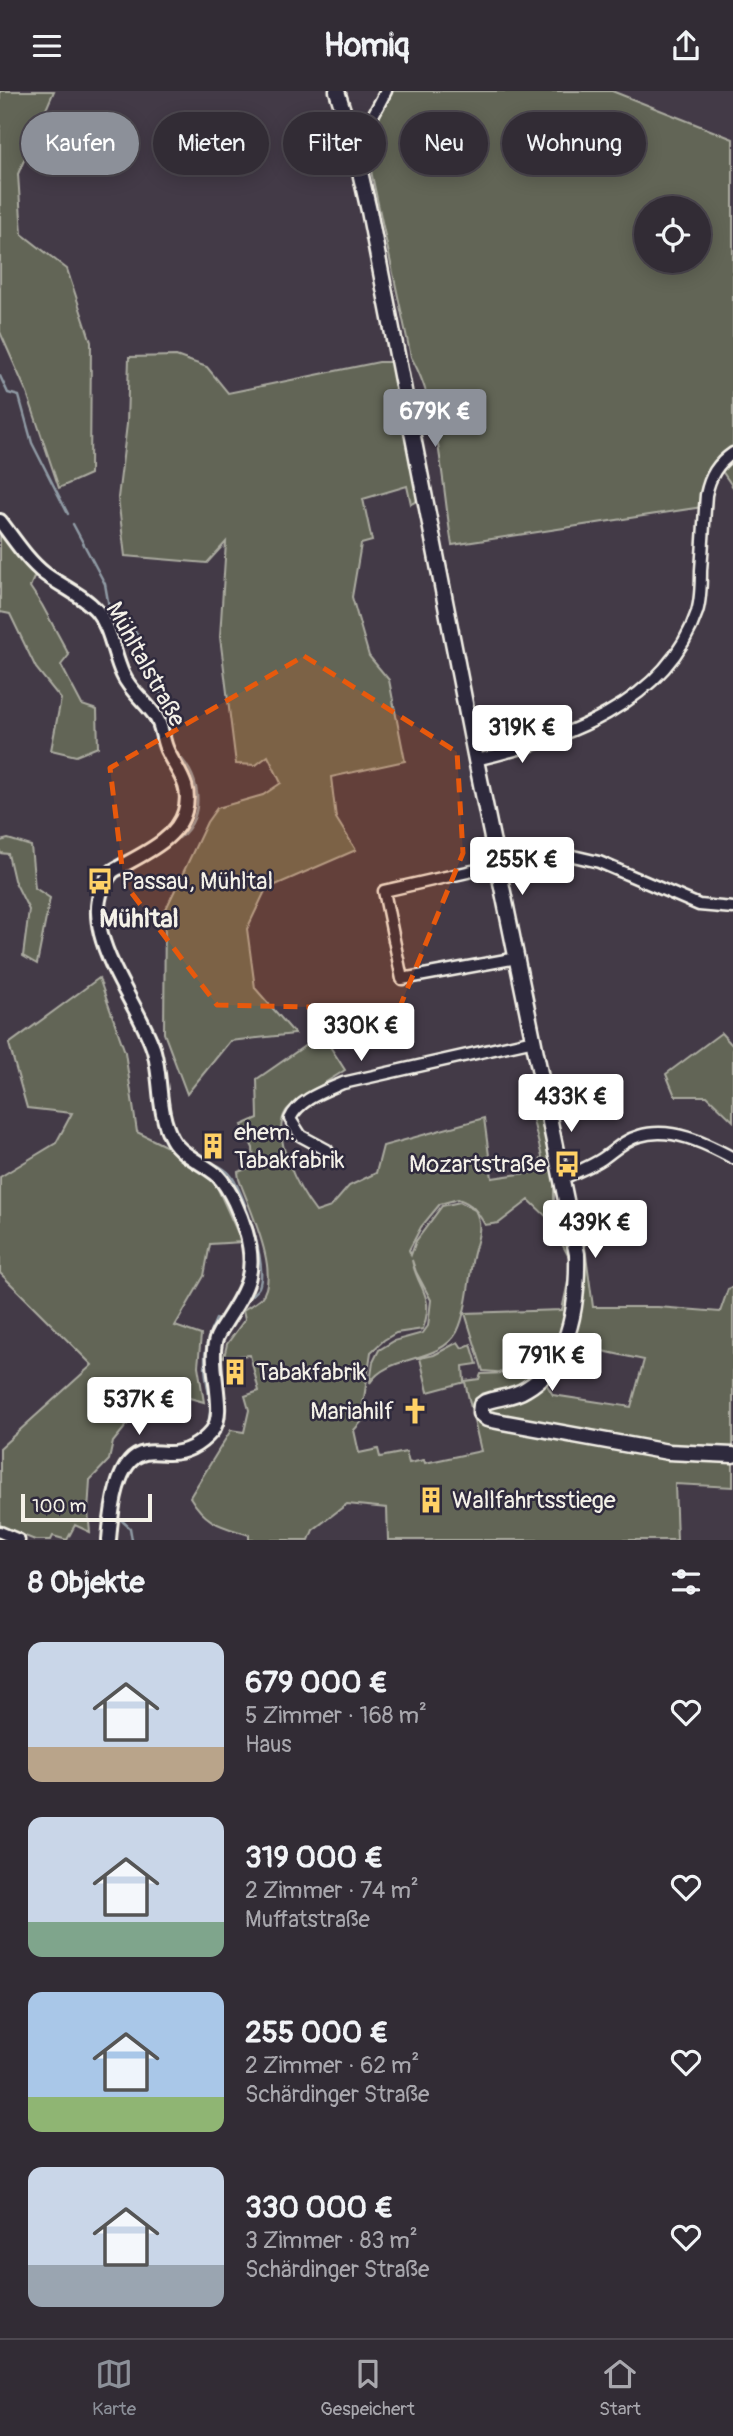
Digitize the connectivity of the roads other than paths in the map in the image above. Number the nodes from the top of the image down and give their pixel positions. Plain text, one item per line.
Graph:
1 (337, 91) edge
2 (386, 91) edge
3 (343, 112) edge
4 (375, 112) edge
5 (360, 175) edge
6 (733, 453) edge
7 (0, 521) edge
8 (476, 760) junction
9 (497, 865) junction
10 (733, 908) edge
11 (517, 957) junction
12 (534, 1040) junction
13 (327, 1150) dead end
14 (733, 1158) edge
15 (562, 1179) junction
16 (733, 1455) edge
17 (0, 1532) edge
18 (19, 1540) edge
19 (109, 1540) edge

1 - 3 main road
2 - 4 street
5 - 8 main road
6 - 8 street
7 - 19 street, Mühltalstraße
8 - 9 main road
9 - 10 street
9 - 11 main road
9 - 11 street
11 - 12 main road
12 - 13 street
12 - 15 main road
14 - 15 street
15 - 16 main road
17 - 18 street

